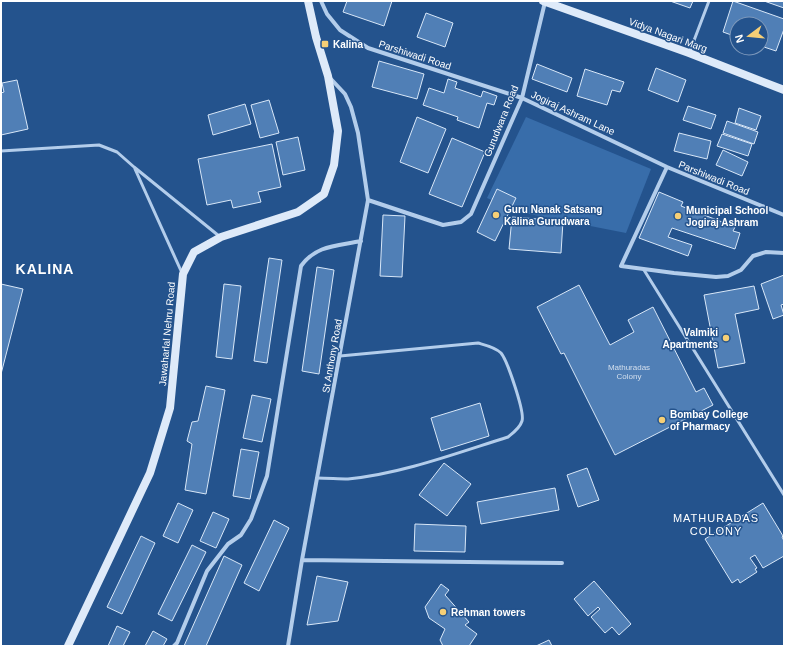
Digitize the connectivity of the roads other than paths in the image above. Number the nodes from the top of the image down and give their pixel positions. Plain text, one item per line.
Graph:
1 (308, 1) edge
2 (322, 1) edge
3 (544, 1) edge
4 (710, 1) edge
5 (689, 53) junction
6 (328, 76) junction
7 (784, 90) edge
8 (522, 98) junction
9 (618, 143) joint
10 (1, 152) edge
11 (667, 167) junction
12 (134, 168) junction
13 (368, 200) junction
14 (784, 215) edge
15 (221, 237) junction
16 (361, 241) junction
17 (784, 253) edge
18 (644, 270) junction
19 (183, 274) junction
20 (340, 356) junction
21 (318, 478) junction
22 (784, 495) edge
23 (302, 560) junction
24 (562, 564) dead end
25 (68, 646) edge
26 (174, 646) edge
27 (288, 646) edge

1 - 6 main road, Jawaharlal Nehru Road
2 - 8 street, Parshiwadi Road
3 - 5 main road, Vidya Nagari Marg
3 - 8 street, Gurudwara Road
4 - 5 lane
5 - 7 main road, Vidya Nagari Marg
6 - 13 street, St Anthony Road
6 - 15 main road, Jawaharlal Nehru Road
8 - 9 street, Jogiraj Ashram Lane
8 - 13 street, Gurudwara Road
9 - 11 street, Parshiwadi Road
10 - 12 lane
11 - 14 street, Parshiwadi Road
11 - 18 street
12 - 15 lane
12 - 19 lane
13 - 16 street, St Anthony Road
15 - 19 main road, Jawaharlal Nehru Road
16 - 20 street, St Anthony Road
16 - 26 street
17 - 18 street
18 - 22 lane
19 - 25 main road, Jawaharlal Nehru Road
20 - 21 street, St Anthony Road
20 - 21 lane
21 - 23 street, St Anthony Road
23 - 24 street
23 - 27 street, St Anthony Road

